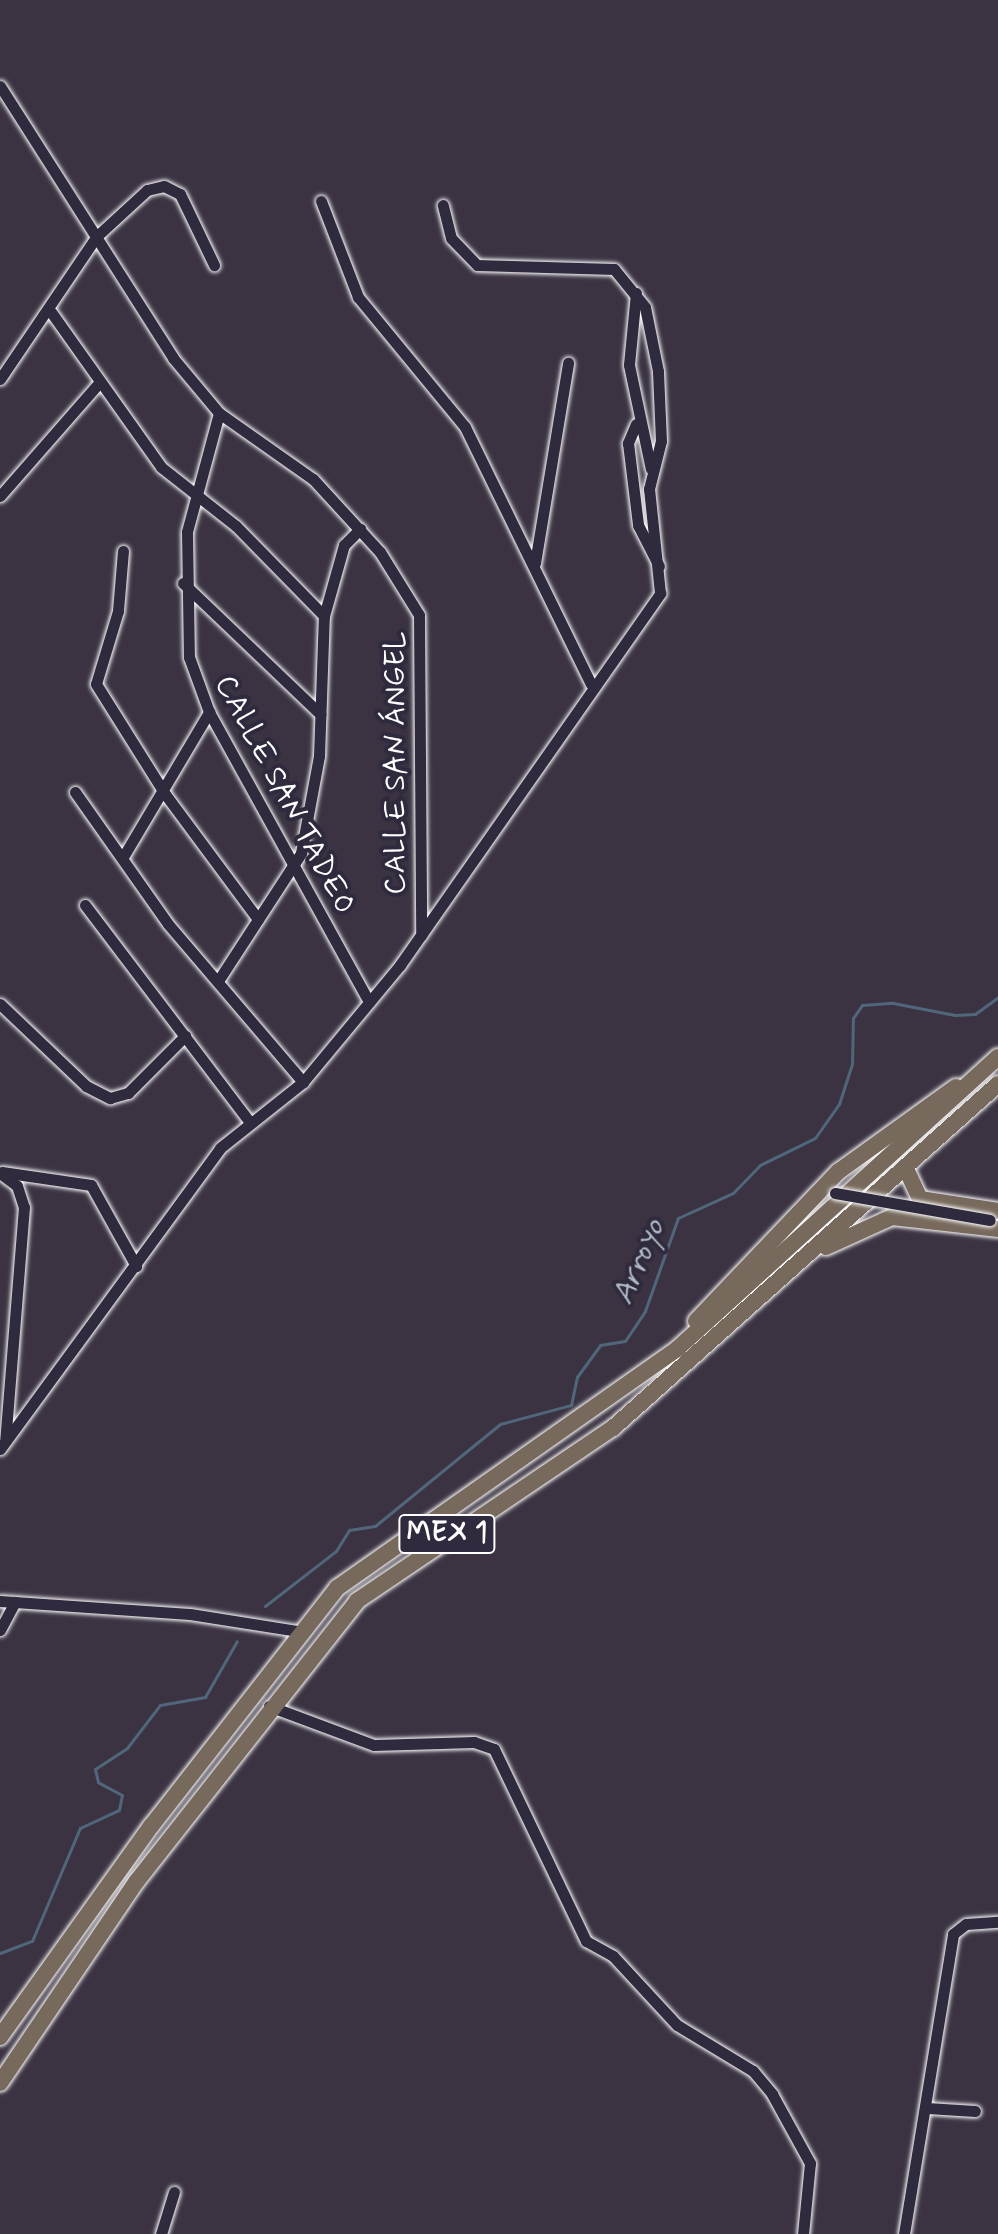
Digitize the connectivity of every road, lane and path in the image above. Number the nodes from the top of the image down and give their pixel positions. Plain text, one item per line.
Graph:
1 (0, 86) edge
2 (321, 201) dead end
3 (443, 205) dead end
4 (97, 236) junction
5 (214, 265) dead end
6 (636, 293) junction
7 (51, 312) junction
8 (568, 363) dead end
9 (0, 379) edge
10 (98, 384) junction
11 (219, 413) junction
12 (636, 424) junction
13 (651, 469) junction
14 (0, 496) edge
15 (195, 496) junction
16 (360, 529) junction
17 (123, 551) dead end
18 (535, 563) junction
19 (662, 570) junction
20 (183, 583) junction
21 (324, 616) junction
22 (591, 684) junction
23 (209, 712) junction
24 (320, 714) junction
25 (75, 792) dead end
26 (165, 794) junction
27 (123, 857) junction
28 (291, 869) junction
29 (85, 905) dead end
30 (258, 919) junction
31 (421, 935) junction
32 (218, 981) junction
33 (369, 1002) junction
34 (0, 1004) edge
35 (185, 1036) junction
36 (994, 1062) edge
37 (303, 1082) junction
38 (998, 1084) edge
39 (250, 1122) junction
40 (907, 1171) junction
41 (0, 1172) edge
42 (828, 1191) junction
43 (996, 1220) edge
44 (821, 1248) junction
45 (136, 1266) junction
46 (677, 1349) junction
47 (3, 1445) edge
48 (0, 1601) edge
49 (15, 1602) junction
50 (0, 1630) edge
51 (297, 1631) junction
52 (269, 1706) junction
53 (998, 1922) edge
54 (0, 2037) edge
55 (0, 2083) edge
56 (927, 2108) junction
57 (975, 2111) dead end
58 (174, 2192) dead end
59 (161, 2234) edge
60 (803, 2234) edge
61 (904, 2234) edge

1 - 4 street, CALLE SAN ÁNGEL
2 - 18 street
3 - 6 street
4 - 5 street
4 - 7 street
4 - 11 street, CALLE SAN ÁNGEL
6 - 12 street
6 - 13 street
7 - 9 street
7 - 10 street
8 - 18 street
10 - 14 street
10 - 15 street
11 - 15 street, CALLE SAN TADEO
11 - 16 street, CALLE SAN ÁNGEL
12 - 13 street
12 - 19 street
13 - 19 street
15 - 20 street, CALLE SAN TADEO
15 - 21 street
16 - 21 street
16 - 31 street, CALLE SAN ÁNGEL
17 - 26 street
18 - 22 street
19 - 22 street
20 - 23 street, CALLE SAN TADEO
20 - 24 street
21 - 24 street
22 - 31 street
23 - 26 street
23 - 28 street, CALLE SAN TADEO
24 - 28 street
25 - 27 street
26 - 27 street
26 - 30 street
27 - 32 street
28 - 30 street
28 - 33 street, CALLE SAN TADEO
29 - 35 street
30 - 32 street
31 - 33 street
32 - 37 street
33 - 37 street
34 - 35 street
35 - 39 street
36 - 42 highway
36 - 46 highway, MEX 1
37 - 39 street
38 - 40 highway, MEX 1
39 - 45 street
40 - 43 highway
40 - 44 highway, MEX 1
41 - 45 street
41 - 47 street
42 - 43 street, bridge
42 - 46 highway
43 - 44 highway
44 - 52 highway, MEX 1
45 - 47 street
46 - 51 highway, MEX 1
48 - 49 street
49 - 50 street
49 - 51 street
51 - 54 highway, MEX 1
52 - 55 highway, MEX 1
52 - 60 street
53 - 56 street
56 - 57 street
56 - 61 street
58 - 59 street

